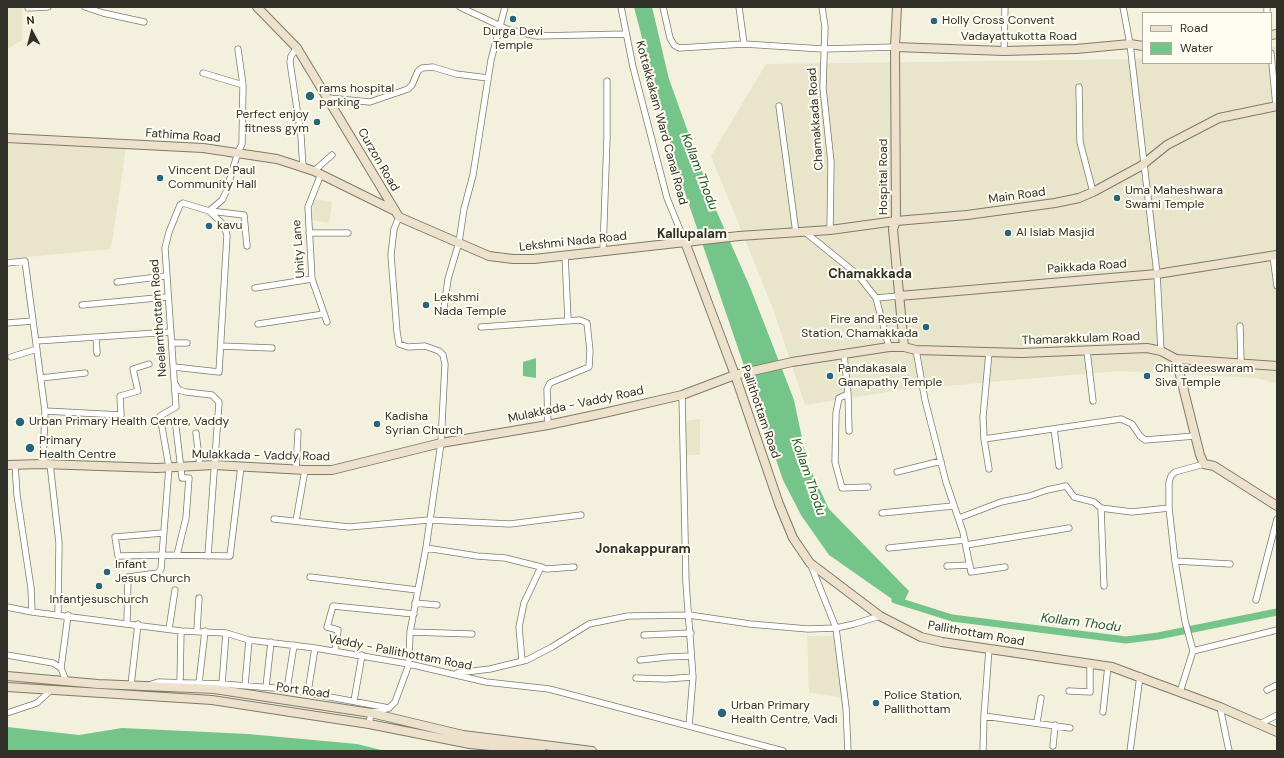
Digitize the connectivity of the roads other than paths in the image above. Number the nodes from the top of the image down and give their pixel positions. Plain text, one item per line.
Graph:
1 (48, 7) edge
2 (88, 7) edge
3 (257, 7) edge
4 (460, 7) edge
5 (505, 7) edge
6 (621, 7) edge
7 (663, 7) edge
8 (739, 7) edge
9 (822, 7) edge
10 (897, 7) edge
11 (1005, 7) edge
12 (1123, 7) edge
13 (28, 8) dead end
14 (144, 22) dead end
15 (500, 25) junction
16 (626, 34) junction
17 (744, 44) junction
18 (1130, 44) junction
19 (1142, 46) edge
20 (895, 47) junction
21 (297, 48) junction
22 (238, 49) dead end
23 (823, 49) junction
24 (1004, 51) junction
25 (1272, 62) edge
26 (203, 73) dead end
27 (488, 78) junction
28 (607, 81) dead end
29 (243, 85) junction
30 (1079, 86) dead end
31 (328, 98) junction
32 (779, 106) dead end
33 (1277, 106) edge
34 (7, 138) edge
35 (238, 152) junction
36 (332, 155) dead end
37 (1144, 163) junction
38 (303, 168) junction
39 (318, 173) junction
40 (1093, 192) junction
41 (393, 210) junction
42 (209, 211) junction
43 (399, 217) junction
44 (896, 221) junction
45 (830, 230) junction
46 (805, 232) junction
47 (348, 233) dead end
48 (796, 233) junction
49 (309, 234) junction
50 (694, 241) joint
51 (459, 242) junction
52 (685, 242) junction
53 (246, 246) dead end
54 (603, 251) junction
55 (565, 255) junction
56 (1275, 255) edge
57 (7, 263) edge
58 (1157, 274) junction
59 (166, 276) junction
60 (312, 279) junction
61 (117, 282) dead end
62 (1277, 286) edge
63 (255, 288) dead end
64 (899, 296) junction
65 (167, 297) junction
66 (876, 298) junction
67 (82, 305) dead end
68 (444, 308) dead end
69 (324, 314) junction
70 (568, 320) junction
71 (33, 321) junction
72 (327, 322) dead end
73 (7, 323) edge
74 (258, 324) dead end
75 (1240, 326) dead end
76 (481, 327) dead end
77 (171, 332) junction
78 (96, 337) junction
79 (36, 341) junction
80 (172, 343) junction
81 (186, 343) dead end
82 (221, 346) junction
83 (888, 347) junction
84 (904, 347) junction
85 (272, 348) dead end
86 (37, 349) junction
87 (916, 350) junction
88 (1087, 351) junction
89 (989, 352) junction
90 (1161, 352) junction
91 (97, 353) dead end
92 (844, 354) junction
93 (11, 357) dead end
94 (1176, 359) junction
95 (1241, 363) junction
96 (149, 364) dead end
97 (1277, 366) edge
98 (174, 367) junction
99 (85, 373) dead end
100 (739, 374) junction
101 (40, 378) junction
102 (175, 384) junction
103 (848, 394) junction
104 (682, 395) junction
105 (1093, 400) dead end
106 (45, 411) junction
107 (548, 425) junction
108 (176, 427) dead end
109 (1054, 429) junction
110 (849, 431) dead end
111 (196, 432) dead end
112 (298, 432) dead end
113 (1195, 436) junction
114 (984, 440) junction
115 (441, 443) junction
116 (941, 461) junction
117 (47, 464) junction
118 (1204, 464) junction
119 (11, 465) edge
120 (214, 465) junction
121 (169, 466) junction
122 (180, 466) junction
123 (200, 466) junction
124 (241, 466) junction
125 (1058, 466) dead end
126 (989, 468) dead end
127 (296, 470) junction
128 (305, 470) junction
129 (897, 472) dead end
130 (868, 487) dead end
131 (954, 506) junction
132 (1277, 506) edge
133 (1101, 508) junction
134 (1169, 508) junction
135 (882, 513) dead end
136 (581, 516) dead end
137 (959, 518) junction
138 (1277, 519) edge
139 (274, 520) dead end
140 (429, 520) junction
141 (296, 521) junction
142 (1069, 528) dead end
143 (164, 533) junction
144 (965, 543) junction
145 (426, 548) junction
146 (889, 548) dead end
147 (162, 555) junction
148 (178, 555) junction
149 (208, 556) junction
150 (1175, 561) junction
151 (810, 563) junction
152 (1230, 564) dead end
153 (970, 565) junction
154 (947, 566) dead end
155 (541, 567) junction
156 (574, 567) dead end
157 (1005, 567) dead end
158 (310, 577) dead end
159 (1104, 586) dead end
160 (175, 590) dead end
161 (417, 590) junction
162 (199, 598) dead end
163 (1256, 600) dead end
164 (415, 603) junction
165 (437, 605) dead end
166 (7, 607) edge
167 (32, 612) junction
168 (58, 614) junction
169 (414, 614) junction
170 (688, 614) junction
171 (68, 616) junction
172 (880, 616) junction
173 (127, 623) junction
174 (138, 624) junction
175 (836, 628) junction
176 (169, 629) junction
177 (181, 630) junction
178 (197, 630) junction
179 (1277, 630) edge
180 (205, 631) junction
181 (410, 632) junction
182 (226, 633) junction
183 (691, 633) junction
184 (472, 634) dead end
185 (644, 635) dead end
186 (249, 640) junction
187 (271, 642) junction
188 (294, 645) junction
189 (315, 648) junction
190 (1193, 648) junction
191 (989, 649) junction
192 (335, 651) junction
193 (7, 655) edge
194 (362, 655) junction
195 (691, 656) junction
196 (640, 660) dead end
197 (522, 661) junction
198 (409, 664) junction
199 (1090, 664) junction
200 (1108, 666) junction
201 (61, 668) junction
202 (453, 674) junction
203 (7, 676) edge
204 (1140, 676) junction
205 (693, 677) junction
206 (636, 678) dead end
207 (66, 681) junction
208 (180, 683) junction
209 (199, 683) junction
210 (222, 684) junction
211 (131, 685) junction
212 (245, 685) junction
213 (1277, 685) edge
214 (147, 686) junction
215 (7, 687) edge
216 (266, 687) junction
217 (287, 689) junction
218 (51, 690) junction
219 (1267, 690) dead end
220 (1069, 691) dead end
221 (308, 692) junction
222 (1180, 692) junction
223 (1041, 698) dead end
224 (354, 701) junction
225 (1220, 706) junction
226 (390, 708) junction
227 (1103, 712) dead end
228 (7, 713) edge
229 (371, 714) junction
230 (1277, 715) edge
231 (984, 716) junction
232 (1037, 722) junction
233 (369, 724) junction
234 (1260, 724) junction
235 (1056, 725) junction
236 (689, 726) junction
237 (1070, 728) dead end
238 (1277, 732) edge
239 (1053, 746) dead end
240 (541, 751) edge
241 (592, 751) edge
242 (783, 751) edge
243 (848, 751) edge
244 (983, 751) edge
245 (1130, 751) edge
246 (1229, 751) edge

1 - 13 street
2 - 14 street
3 - 21 street, Curzon Road
4 - 15 street
5 - 15 street
6 - 16 street, Kottakkakam Ward Canal Road
7 - 17 street
8 - 17 street
9 - 23 street, Chamakkada Road
10 - 20 street, Hospital Road
11 - 24 street
12 - 18 street
15 - 16 street
15 - 27 street
16 - 52 street, Kottakkakam Ward Canal Road
17 - 23 street
18 - 19 street, Vadayattukotta Road
18 - 24 street, Vadayattukotta Road
18 - 37 street
20 - 23 street
20 - 24 street, Vadayattukotta Road
20 - 44 street, Hospital Road
21 - 31 street, Curzon Road
21 - 38 street
22 - 29 street
23 - 45 street, Chamakkada Road
25 - 33 street
26 - 29 street
27 - 31 street
27 - 51 street
28 - 54 street
29 - 35 street
30 - 40 street
31 - 41 street, Curzon Road
32 - 48 street
33 - 37 street, Main Road
34 - 35 street, Fathima Road
35 - 38 street, Fathima Road
35 - 42 street
36 - 39 street
37 - 40 street, Main Road
37 - 58 street
38 - 39 street, Fathima Road
39 - 41 street, Fathima Road
39 - 49 street, Unity Lane
40 - 44 street, Main Road
41 - 43 street, Lekshmi Nada Road
42 - 53 street
42 - 59 street, Neelamthottam Road
42 - 82 street
43 - 51 street, Lekshmi Nada Road
43 - 115 street
44 - 45 street, Main Road
44 - 64 street, Hospital Road
45 - 46 street, Main Road
46 - 48 street, Main Road
46 - 66 street
47 - 49 street
48 - 50 street, Main Road
49 - 60 street, Unity Lane
50 - 52 street, Lekshmi Nada Road
51 - 55 street, Lekshmi Nada Road
51 - 68 street
52 - 54 street, Lekshmi Nada Road
52 - 100 street, Pallithottam Road
54 - 55 street, Lekshmi Nada Road
55 - 70 street
56 - 58 street, Paikkada Road
56 - 62 street
57 - 71 street
58 - 64 street, Paikkada Road
58 - 90 street
59 - 61 street
59 - 65 street, Neelamthottam Road
60 - 63 street
60 - 69 street, Unity Lane
64 - 66 street
64 - 84 street, Hospital Road
65 - 67 street
65 - 77 street, Neelamthottam Road
66 - 83 street
69 - 72 street, Unity Lane
69 - 74 street
70 - 76 street
70 - 107 street
71 - 73 street
71 - 79 street
75 - 95 street
77 - 78 street
77 - 80 street, Neelamthottam Road
78 - 79 street
78 - 91 street
79 - 86 street
80 - 81 street
80 - 98 street, Neelamthottam Road
82 - 85 street
82 - 98 street
83 - 84 street, Thamarakkulam Road
83 - 92 street, Thamarakkulam Road
84 - 87 street, Thamarakkulam Road
86 - 93 street
86 - 101 street
87 - 89 street, Thamarakkulam Road
87 - 116 street
88 - 89 street, Thamarakkulam Road
88 - 90 street, Thamarakkulam Road
88 - 105 street
89 - 114 street
90 - 94 street, Thamarakkulam Road
92 - 100 street, Thamarakkulam Road
92 - 103 street
94 - 95 street
94 - 113 street
95 - 97 street
96 - 106 street
98 - 102 street, Neelamthottam Road
99 - 101 street
100 - 104 street, Mulakkada - Vaddy Road
100 - 151 street, Pallithottam Road
101 - 106 street
102 - 120 street
102 - 121 street, Neelamthottam Road
103 - 110 street
103 - 130 street
104 - 107 street, Mulakkada - Vaddy Road
104 - 170 street
106 - 117 street
107 - 115 street, Mulakkada - Vaddy Road
108 - 122 street
109 - 113 street
109 - 114 street
109 - 125 street
111 - 123 street
112 - 127 street
113 - 118 street
114 - 126 street
115 - 128 street, Mulakkada - Vaddy Road
115 - 140 street
116 - 129 street
116 - 131 street
117 - 119 street, Mulakkada - Vaddy Road
117 - 121 street, Mulakkada - Vaddy Road
117 - 168 street
118 - 132 street
118 - 134 street
119 - 167 street
120 - 123 street, Mulakkada - Vaddy Road
120 - 124 street, Mulakkada - Vaddy Road
120 - 149 street
121 - 122 street, Mulakkada - Vaddy Road
121 - 143 street
122 - 123 street, Mulakkada - Vaddy Road
122 - 148 street
124 - 127 street, Mulakkada - Vaddy Road
124 - 149 street
127 - 128 street, Mulakkada - Vaddy Road
128 - 141 street
131 - 135 street
131 - 137 street
133 - 134 street
133 - 137 street
133 - 159 street
134 - 150 street
136 - 140 street
137 - 144 street
138 - 163 street
139 - 141 street
140 - 141 street
140 - 145 street
142 - 144 street
143 - 147 street
143 - 147 street
144 - 146 street
144 - 153 street
145 - 155 street
145 - 161 street
147 - 148 street
147 - 173 street
148 - 149 street
150 - 152 street
150 - 190 street
151 - 172 street, Pallithottam Road
151 - 175 street
153 - 154 street
153 - 157 street
155 - 156 street
155 - 197 street
158 - 161 street
160 - 176 street
161 - 164 street
162 - 178 street
164 - 165 street
164 - 169 street
166 - 167 street, Vaddy - Pallithottam Road
167 - 168 street, Vaddy - Pallithottam Road
168 - 171 street, Vaddy - Pallithottam Road
169 - 181 street
169 - 192 street
170 - 175 street
170 - 183 street
170 - 197 street
171 - 173 street, Vaddy - Pallithottam Road
171 - 201 street
172 - 175 street
172 - 191 street, Pallithottam Road
173 - 174 street, Vaddy - Pallithottam Road
174 - 176 street, Vaddy - Pallithottam Road
174 - 211 street
175 - 243 street
176 - 177 street, Vaddy - Pallithottam Road
177 - 178 street, Vaddy - Pallithottam Road
177 - 208 street
178 - 180 street, Vaddy - Pallithottam Road
179 - 190 street
180 - 182 street, Vaddy - Pallithottam Road
180 - 209 street
181 - 184 street
181 - 198 street
182 - 186 street, Vaddy - Pallithottam Road
182 - 210 street
183 - 185 street
183 - 195 street
186 - 187 street, Vaddy - Pallithottam Road
186 - 212 street
187 - 188 street, Vaddy - Pallithottam Road
187 - 216 street
188 - 189 street, Vaddy - Pallithottam Road
188 - 217 street
189 - 192 street, Vaddy - Pallithottam Road
189 - 221 street
190 - 222 street
191 - 199 street, Pallithottam Road
191 - 231 street
192 - 194 street, Vaddy - Pallithottam Road
193 - 201 street
194 - 198 street, Vaddy - Pallithottam Road
194 - 224 street
195 - 196 street
195 - 205 street
197 - 202 street
198 - 202 street, Vaddy - Pallithottam Road
198 - 226 street
199 - 200 street, Pallithottam Road
199 - 220 street
200 - 204 street, Pallithottam Road
200 - 227 street
201 - 207 street
202 - 236 street, Vaddy - Pallithottam Road
203 - 207 street, Port Road
204 - 222 street, Pallithottam Road
204 - 245 street
205 - 206 street
205 - 236 street
207 - 211 street, Port Road
208 - 209 street
208 - 214 street
209 - 210 street
210 - 212 street
211 - 214 street, Port Road
212 - 216 street
213 - 219 street
214 - 229 street, Port Road
215 - 218 street, Port Road
216 - 217 street
217 - 221 street
218 - 228 street
218 - 233 street, Port Road
221 - 224 street
222 - 225 street, Pallithottam Road
223 - 232 street
224 - 226 street
225 - 234 street, Pallithottam Road
225 - 246 street
226 - 229 street
229 - 233 street
229 - 241 street, Port Road
230 - 234 street
231 - 232 street
231 - 244 street
232 - 235 street
233 - 240 street, Port Road
234 - 238 street, Pallithottam Road
235 - 237 street
235 - 239 street
236 - 242 street, Vaddy - Pallithottam Road

